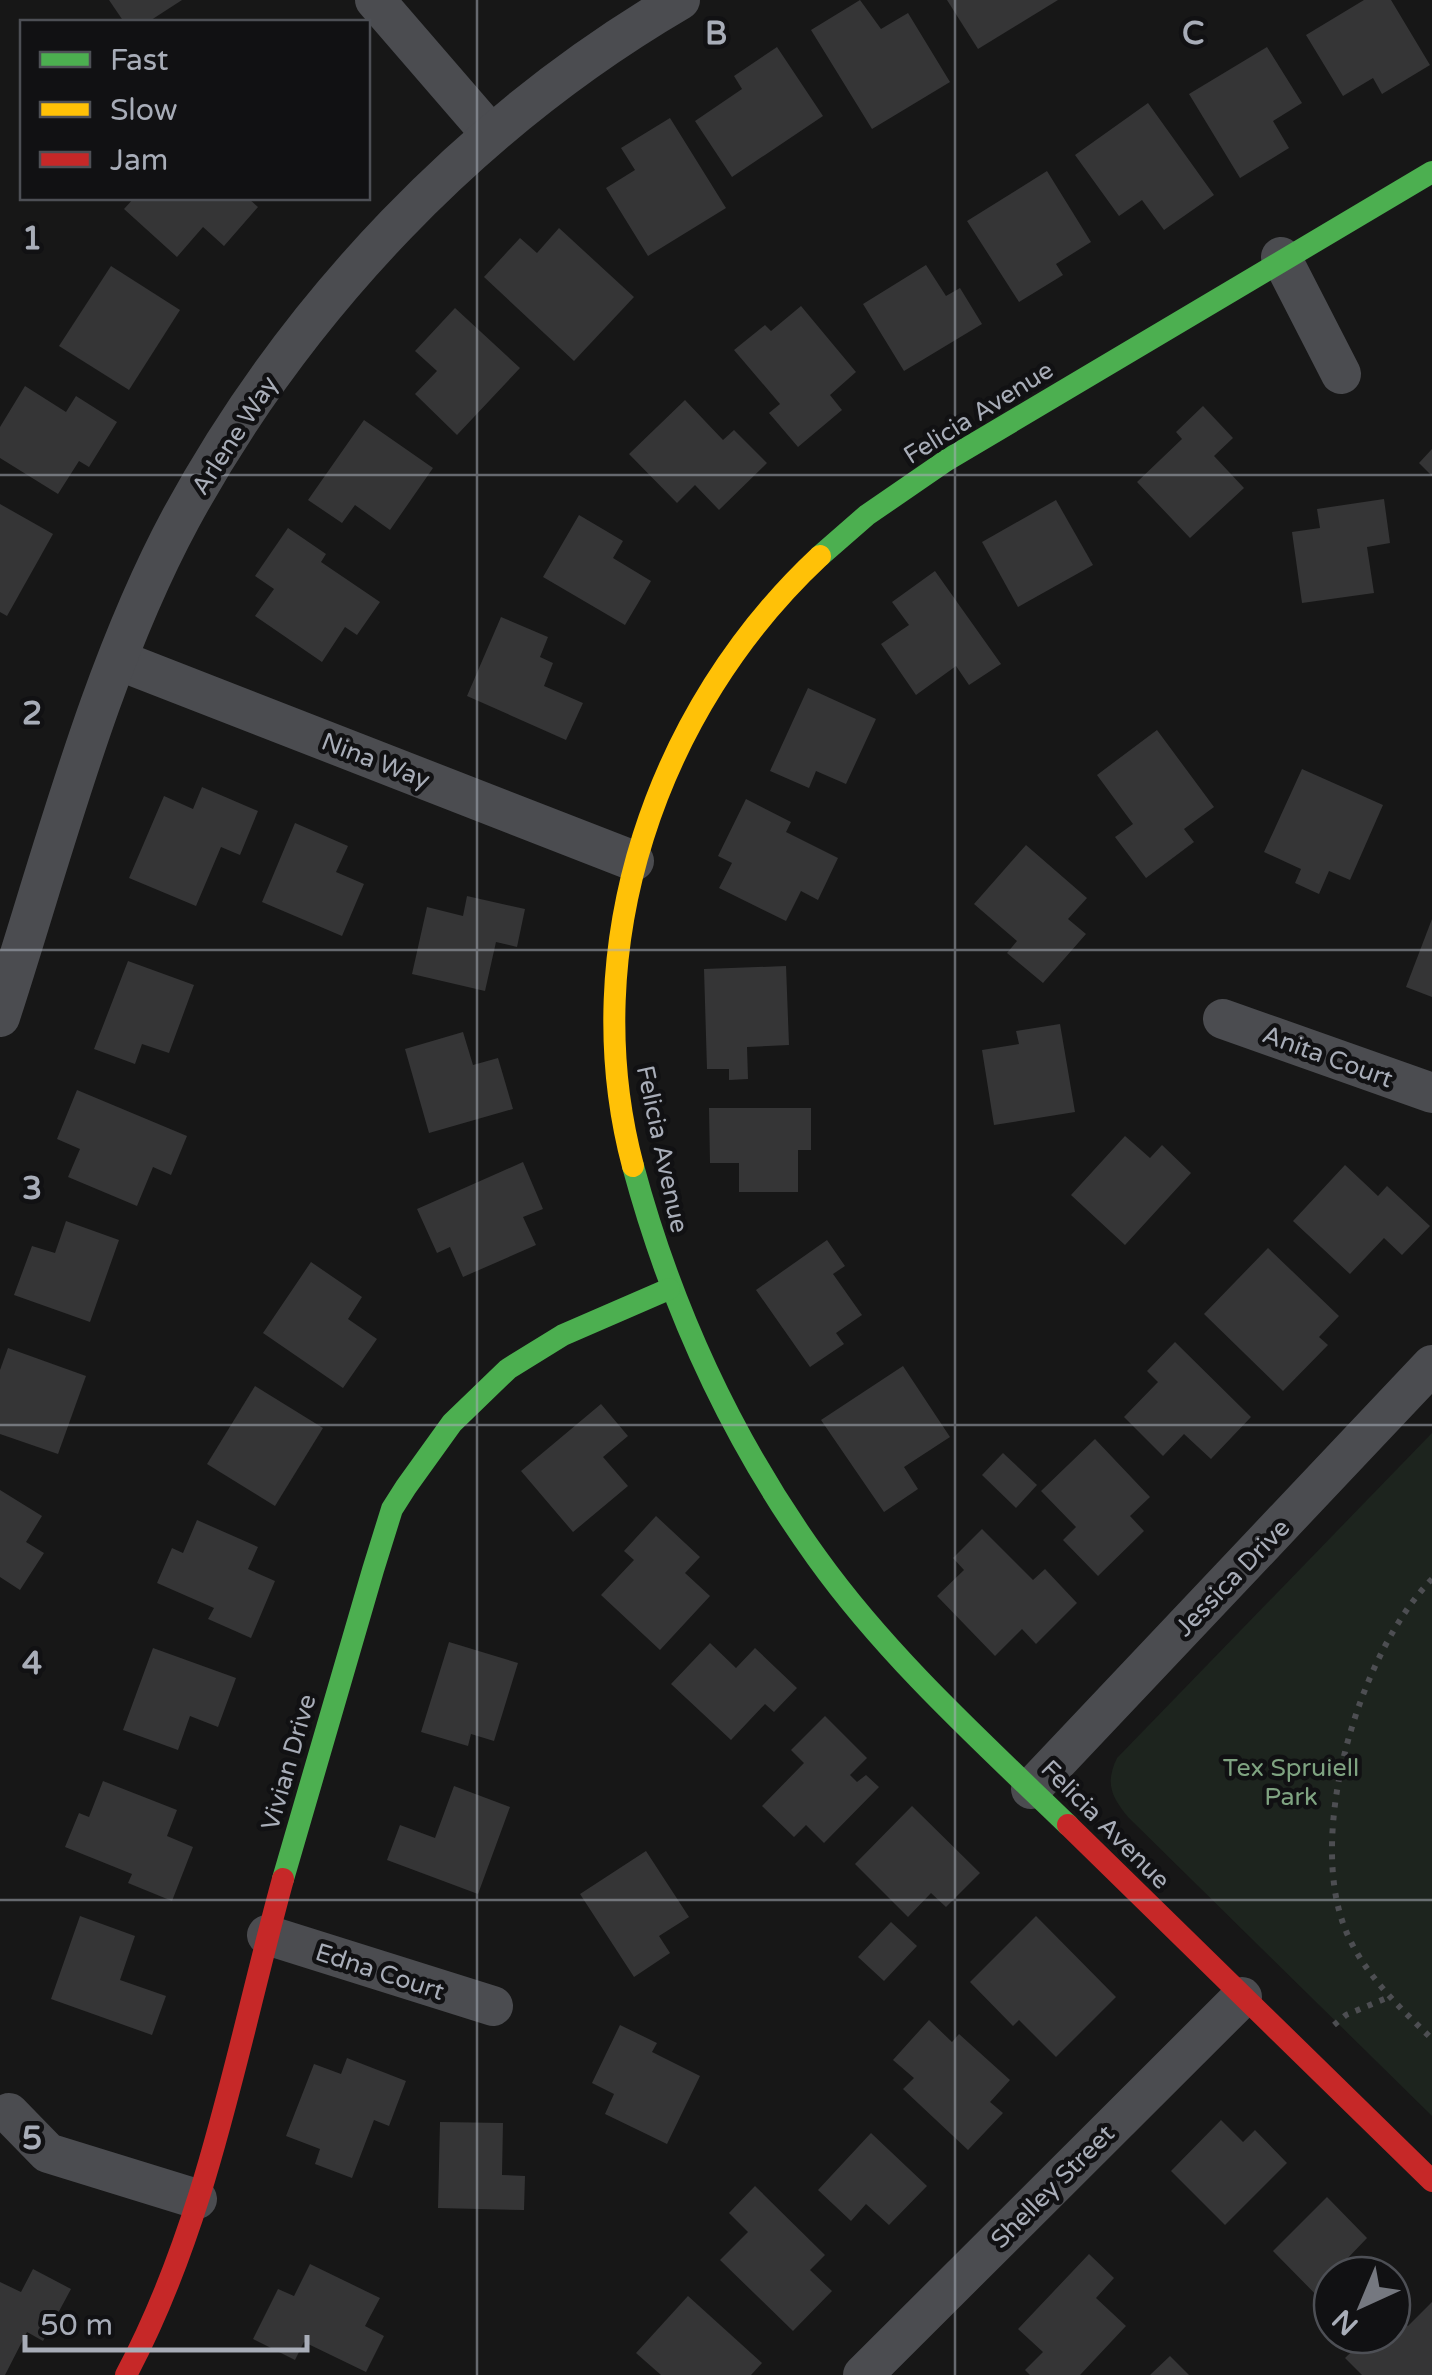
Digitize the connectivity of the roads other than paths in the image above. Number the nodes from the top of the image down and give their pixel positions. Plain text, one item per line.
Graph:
1 (374, 0) edge
2 (680, 0) edge
3 (490, 134) junction
4 (1432, 172) edge
5 (1282, 257) junction
6 (1341, 374) dead end
7 (118, 660) junction
8 (634, 861) junction
9 (0, 1016) edge
10 (1224, 1019) dead end
11 (1432, 1093) edge
12 (669, 1288) junction
13 (1432, 1365) edge
14 (1031, 1789) junction
15 (268, 1935) junction
16 (1242, 1997) junction
17 (493, 2006) dead end
18 (9, 2112) dead end
19 (1432, 2181) edge
20 (198, 2199) junction
21 (882, 2368) edge
22 (126, 2375) edge

1 - 3 street
2 - 3 street, Arlene Way
3 - 7 street, Arlene Way
4 - 5 street, Felicia Avenue
5 - 6 street
5 - 8 street, Felicia Avenue
7 - 8 street, Nina Way
7 - 9 street, Arlene Way
8 - 12 street, Felicia Avenue
10 - 11 street, Anita Court
12 - 14 street, Felicia Avenue
12 - 15 street, Vivian Drive
13 - 14 street, Jessica Drive
14 - 16 street, Felicia Avenue
15 - 17 street, Edna Court
15 - 20 street, Vivian Drive
16 - 19 street, Felicia Avenue
16 - 21 street, Shelley Street
18 - 20 street
20 - 22 street, Vivian Drive

